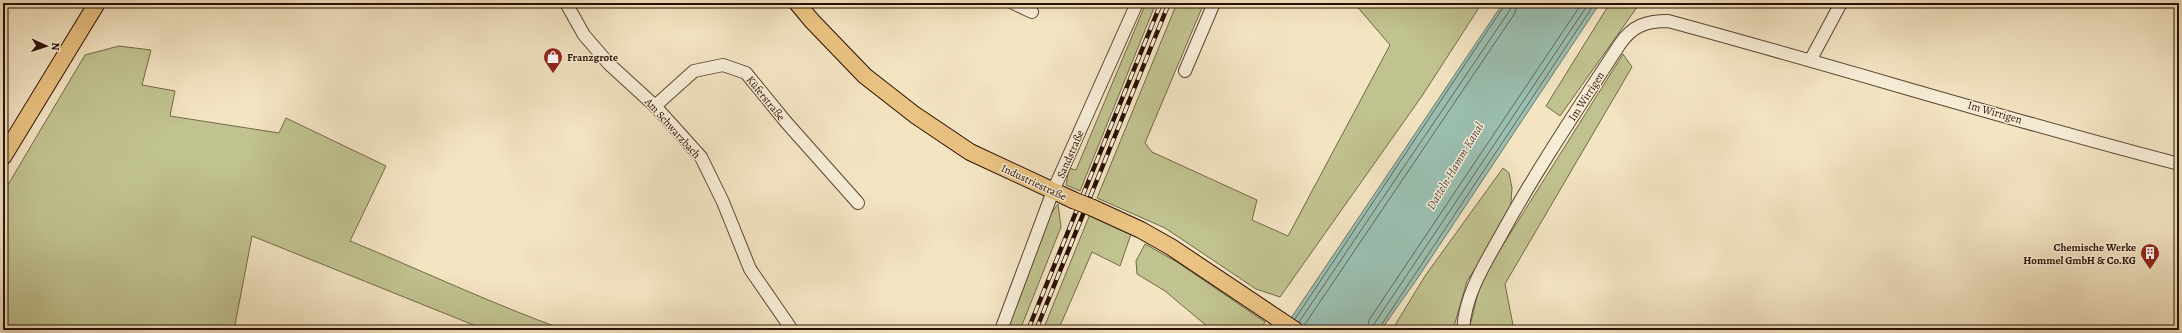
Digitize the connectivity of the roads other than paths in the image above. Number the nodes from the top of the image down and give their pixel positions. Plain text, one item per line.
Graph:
1 (97, 3) edge
2 (566, 3) edge
3 (797, 3) edge
4 (1013, 3) edge
5 (1137, 3) edge
6 (1214, 3) edge
7 (1841, 3) edge
8 (1032, 12) dead end
9 (1811, 59) junction
10 (1185, 71) dead end
11 (655, 106) junction
12 (3, 157) edge
13 (2179, 164) edge
14 (1053, 191) junction
15 (858, 203) dead end
16 (792, 330) edge
17 (1001, 330) edge
18 (1295, 330) edge
19 (1463, 330) edge

1 - 12 main road
2 - 11 street, Am Schwarzbach
3 - 14 main road, Industriestraße
4 - 8 street
5 - 14 street, Sandstraße
6 - 10 street
7 - 9 street
9 - 13 street, Im Wirrigen
9 - 19 street, Im Wirrigen
11 - 15 street, Küferstraße
11 - 16 street, Am Schwarzbach
14 - 17 street, Sandstraße
14 - 18 main road, Industriestraße, bridge

